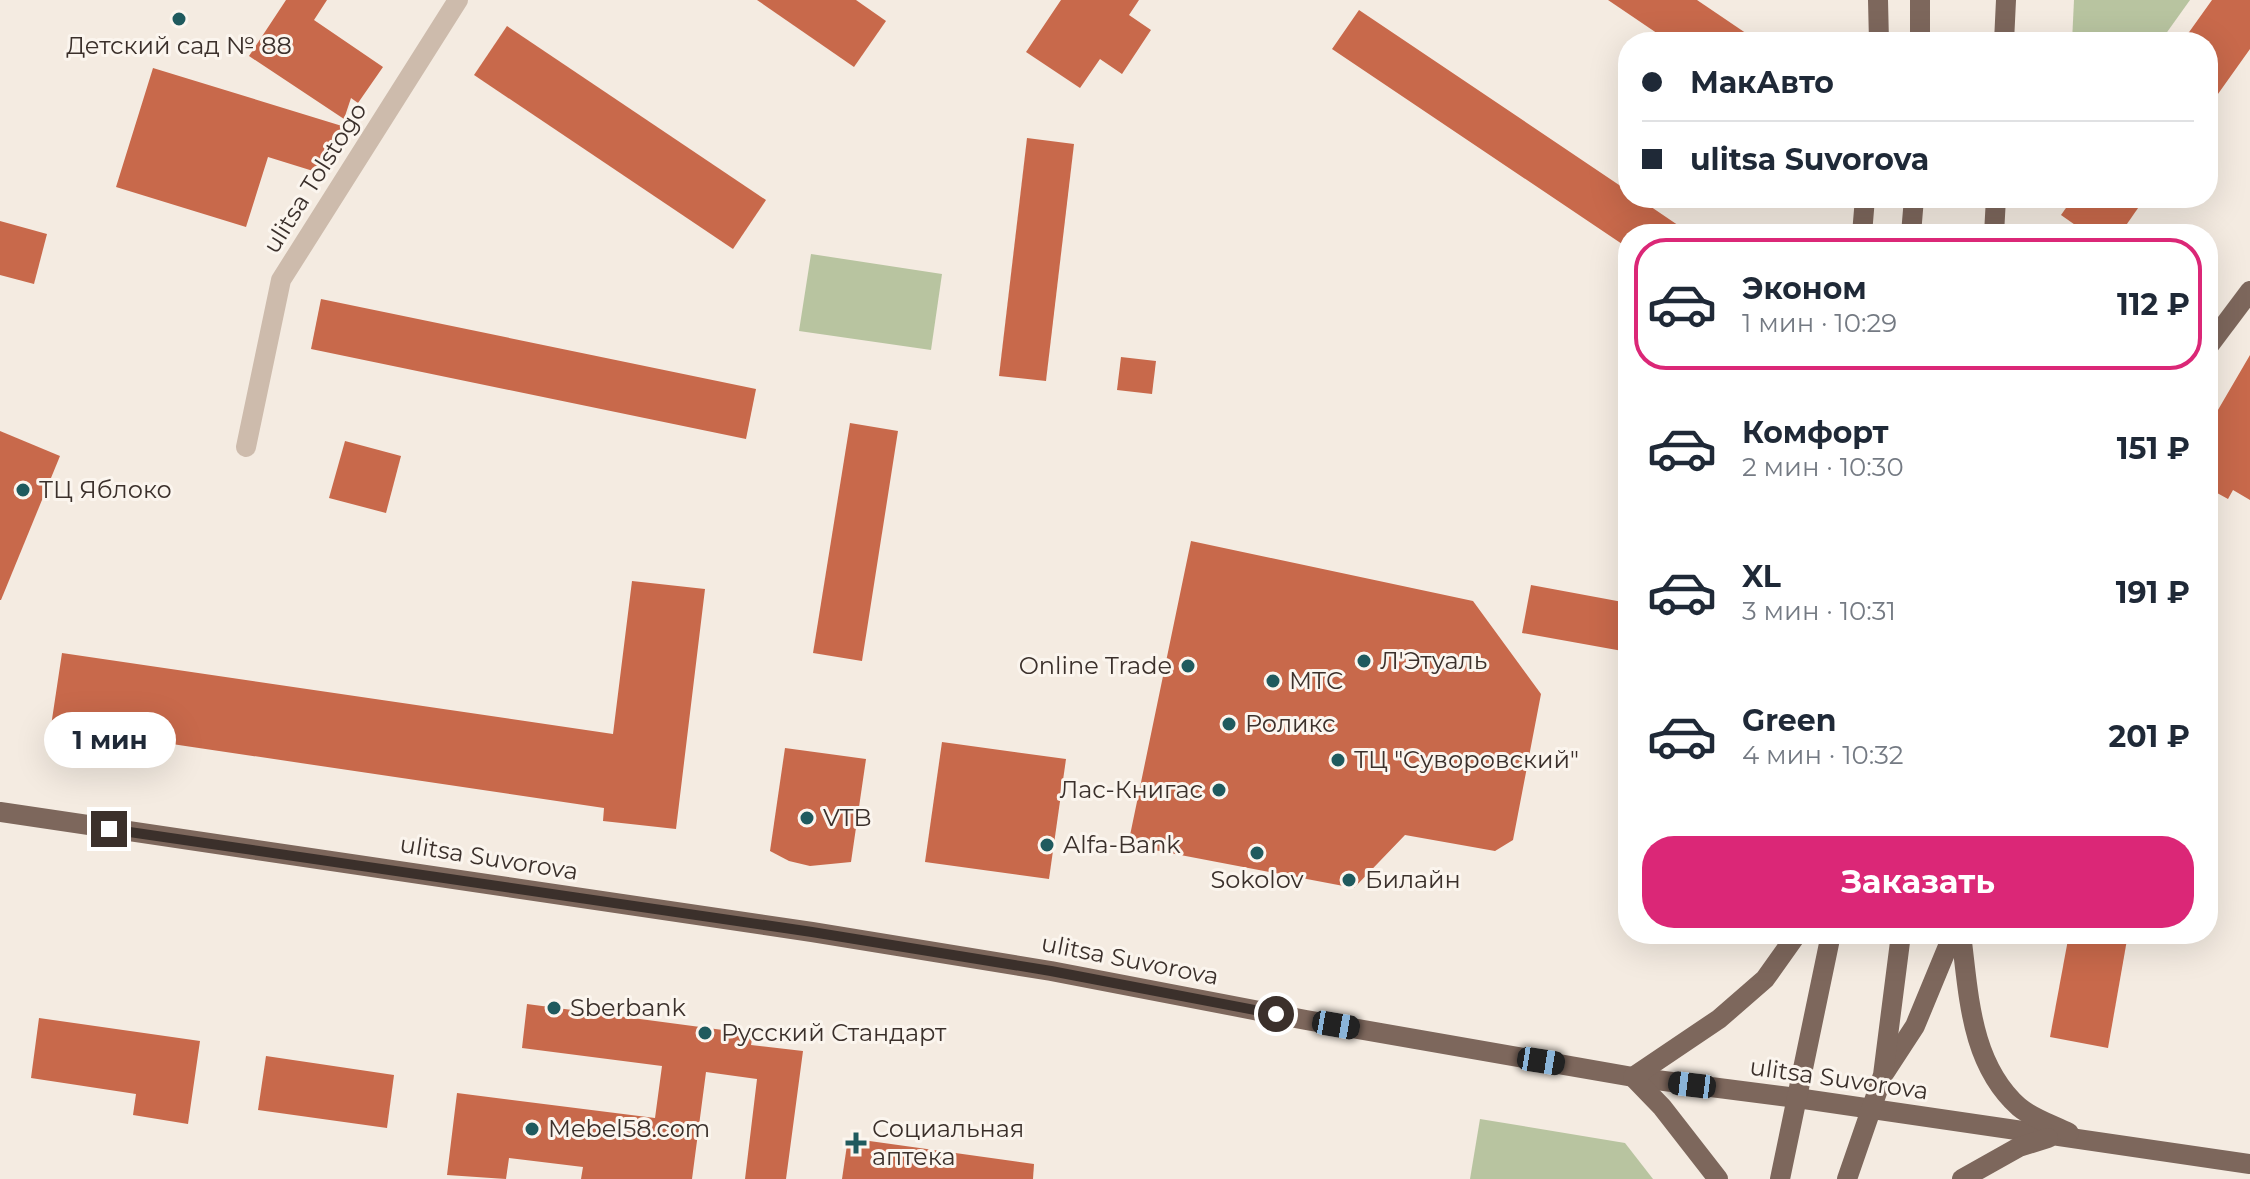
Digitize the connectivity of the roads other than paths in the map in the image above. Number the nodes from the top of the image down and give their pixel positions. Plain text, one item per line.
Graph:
1 (458, 0) edge
2 (1878, 0) edge
3 (1920, 0) edge
4 (2006, 0) edge
5 (1879, 32) edge
6 (1920, 32) edge
7 (2004, 32) edge
8 (2250, 291) edge
9 (2218, 334) edge
10 (246, 447) dead end
11 (0, 812) edge
12 (1790, 944) edge
13 (1829, 944) edge
14 (1900, 944) edge
15 (1949, 944) edge
16 (1962, 944) edge
17 (1883, 1075) junction
18 (1633, 1077) junction
19 (1797, 1098) junction
20 (1869, 1109) junction
21 (2051, 1136) junction
22 (2083, 1141) junction
23 (2250, 1164) edge
24 (1718, 1179) edge
25 (1780, 1179) edge
26 (1847, 1179) edge
27 (1962, 1179) edge

1 - 10 street, ulitsa Tolstogo
2 - 5 main road
3 - 6 main road
4 - 7 main road
8 - 9 main road
11 - 18 main road, ulitsa Suvorova
12 - 18 main road
13 - 19 main road
14 - 17 main road
15 - 17 main road
16 - 22 main road
17 - 20 main road
18 - 19 main road, ulitsa Suvorova
18 - 24 main road
19 - 20 main road, ulitsa Suvorova
19 - 25 main road
20 - 21 main road, ulitsa Suvorova
20 - 26 main road
21 - 22 main road, ulitsa Suvorova
21 - 27 main road
22 - 23 main road, ulitsa Suvorova

